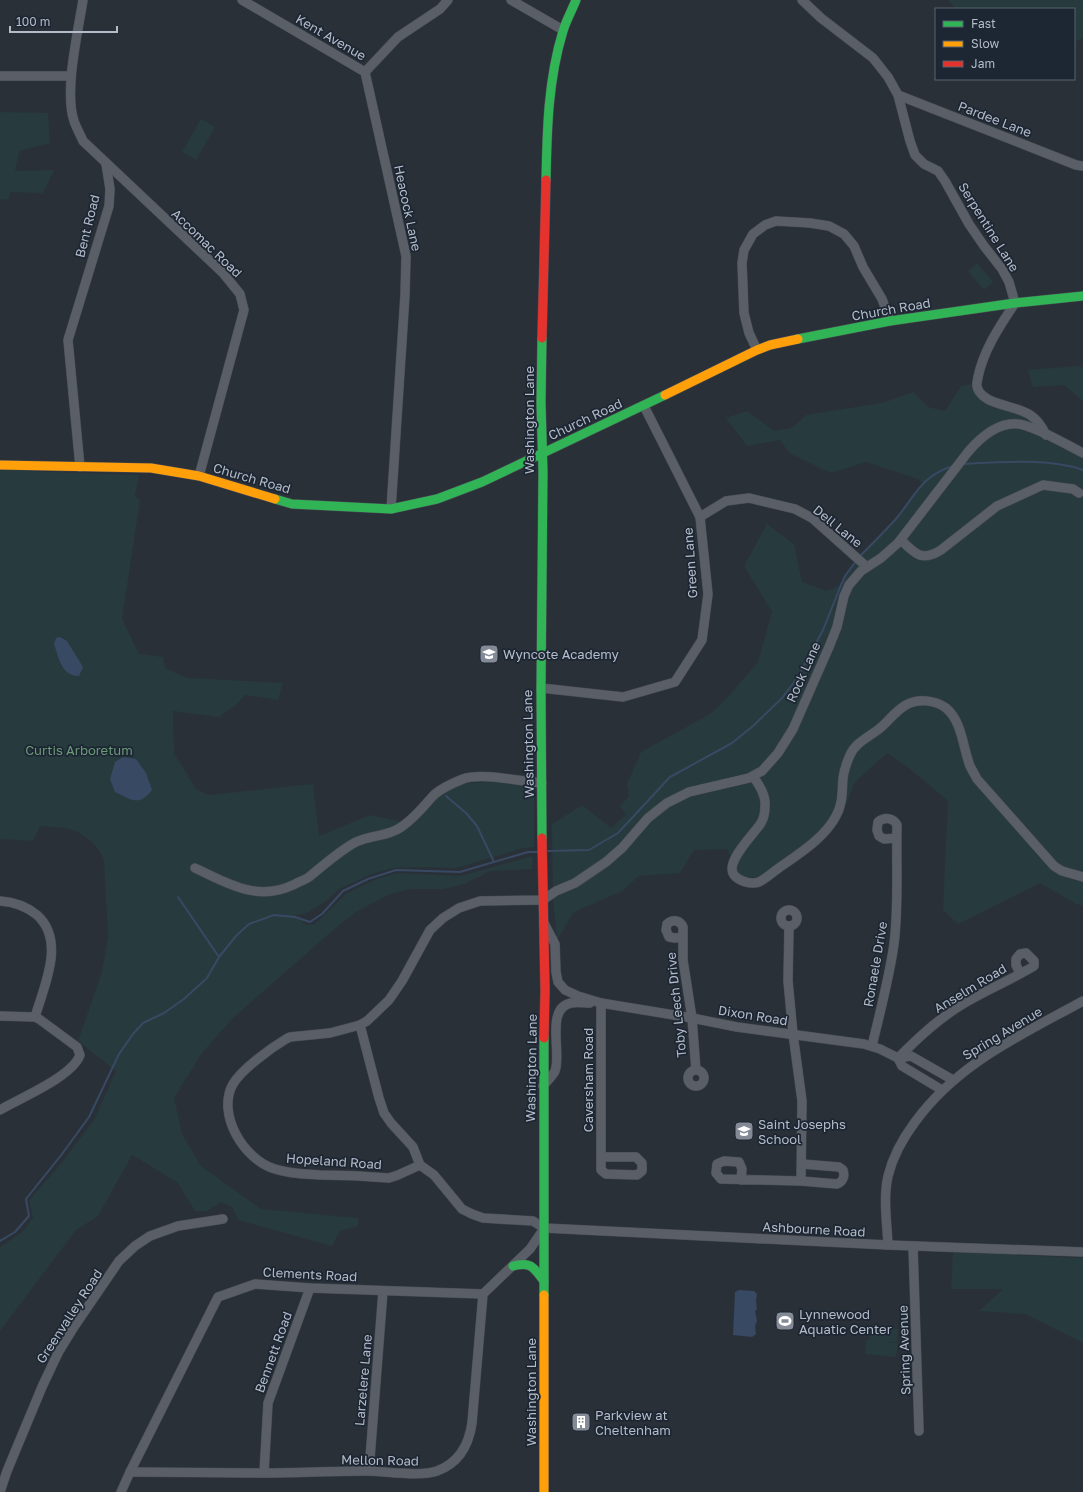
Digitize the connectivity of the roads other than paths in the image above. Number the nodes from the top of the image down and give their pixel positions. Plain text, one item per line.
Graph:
1 (83, 0) edge
2 (242, 0) edge
3 (448, 0) edge
4 (511, 0) edge
5 (576, 0) edge
6 (802, 0) edge
7 (563, 30) junction
8 (365, 72) junction
9 (0, 76) edge
10 (71, 76) junction
11 (898, 95) junction
12 (106, 164) junction
13 (1083, 166) edge
14 (1083, 296) edge
15 (1015, 303) junction
16 (890, 321) junction
17 (757, 350) junction
18 (644, 406) junction
19 (1046, 435) junction
20 (542, 453) junction
21 (1083, 453) edge
22 (0, 465) edge
23 (80, 467) junction
24 (199, 476) junction
25 (1079, 493) dead end
26 (391, 509) junction
27 (700, 517) junction
28 (901, 540) junction
29 (865, 565) junction
30 (541, 688) junction
31 (753, 776) junction
32 (542, 783) junction
33 (896, 838) dead end
34 (195, 868) dead end
35 (1083, 876) edge
36 (543, 900) junction
37 (0, 901) edge
38 (544, 922) junction
39 (789, 926) dead end
40 (683, 937) dead end
41 (1020, 973) dead end
42 (1083, 1001) edge
43 (601, 1003) junction
44 (0, 1016) edge
45 (35, 1017) junction
46 (692, 1018) junction
47 (360, 1025) junction
48 (793, 1034) junction
49 (872, 1046) junction
50 (898, 1058) junction
51 (696, 1070) dead end
52 (953, 1080) junction
53 (543, 1086) junction
54 (942, 1090) junction
55 (0, 1110) edge
56 (601, 1157) dead end
57 (802, 1164) junction
58 (420, 1165) junction
59 (741, 1180) dead end
60 (801, 1181) junction
61 (222, 1219) dead end
62 (544, 1228) junction
63 (888, 1245) junction
64 (913, 1246) junction
65 (1083, 1252) edge
66 (513, 1266) junction
67 (544, 1281) junction
68 (310, 1288) junction
69 (383, 1291) junction
70 (483, 1294) junction
71 (919, 1431) dead end
72 (368, 1471) junction
73 (130, 1472) junction
74 (264, 1473) junction
75 (0, 1492) edge
76 (121, 1492) edge
77 (544, 1492) edge

1 - 10 street
2 - 8 street, Kent Avenue
3 - 8 street
4 - 7 street
5 - 7 main road, Washington Lane
6 - 11 street, Serpentine Lane
7 - 20 main road, Washington Lane
8 - 26 street, Heacock Lane
9 - 10 street
10 - 12 street
11 - 13 street, Pardee Lane
11 - 15 street, Serpentine Lane
12 - 23 street, Bent Road
12 - 24 street, Accomac Road
14 - 15 main road, Church Road
15 - 16 main road, Church Road
15 - 19 street
16 - 17 main road, Church Road
16 - 17 street
17 - 18 main road, Church Road
18 - 20 main road, Church Road
18 - 27 street, Green Lane
19 - 21 street
19 - 28 street, Rock Lane
20 - 26 main road, Church Road
20 - 30 main road, Washington Lane
22 - 23 main road, Church Road
23 - 24 main road, Church Road
24 - 26 main road, Church Road
25 - 28 street
27 - 29 street, Dell Lane
27 - 30 street, Green Lane
28 - 29 street, Rock Lane
29 - 31 street, Rock Lane
30 - 32 main road, Washington Lane
31 - 35 street
31 - 36 street, Rock Lane
32 - 34 street
32 - 36 main road, Washington Lane
33 - 49 street, Ronaele Drive
36 - 38 main road, Washington Lane
36 - 47 street
37 - 45 street
38 - 43 street, Dixon Road
38 - 53 main road, Washington Lane
39 - 48 street
40 - 46 street, Toby Leech Drive
41 - 50 street, Anselm Road
42 - 52 street, Spring Avenue
43 - 46 street, Dixon Road
43 - 53 street, Dixon Road
43 - 56 street, Caversham Road
44 - 45 street
45 - 55 street
46 - 48 street, Dixon Road
46 - 51 street, Toby Leech Drive
47 - 58 street
47 - 58 street, Hopeland Road
48 - 49 street, Dixon Road
48 - 57 street
49 - 50 street, Dixon Road
50 - 52 street, Dixon Road
50 - 54 street, Dixon Road
52 - 54 street, Spring Avenue
53 - 62 main road, Washington Lane
54 - 63 street, Spring Avenue
57 - 60 street
57 - 60 street
58 - 62 street
59 - 60 street
61 - 75 street, Greenvalley Road
62 - 63 street, Ashbourne Road
62 - 66 street
62 - 67 main road, Washington Lane
63 - 64 street, Ashbourne Road
64 - 65 street, Ashbourne Road
64 - 71 street, Spring Avenue
66 - 67 main road
66 - 70 street
67 - 77 main road, Washington Lane
68 - 69 street, Clements Road
68 - 73 street, Clements Road
68 - 74 street, Bennett Road
69 - 70 street, Clements Road
69 - 72 street, Larzelere Lane
70 - 72 street, Mellon Road
72 - 74 street, Mellon Road
73 - 74 street, Mellon Road
73 - 76 street, Clements Road

